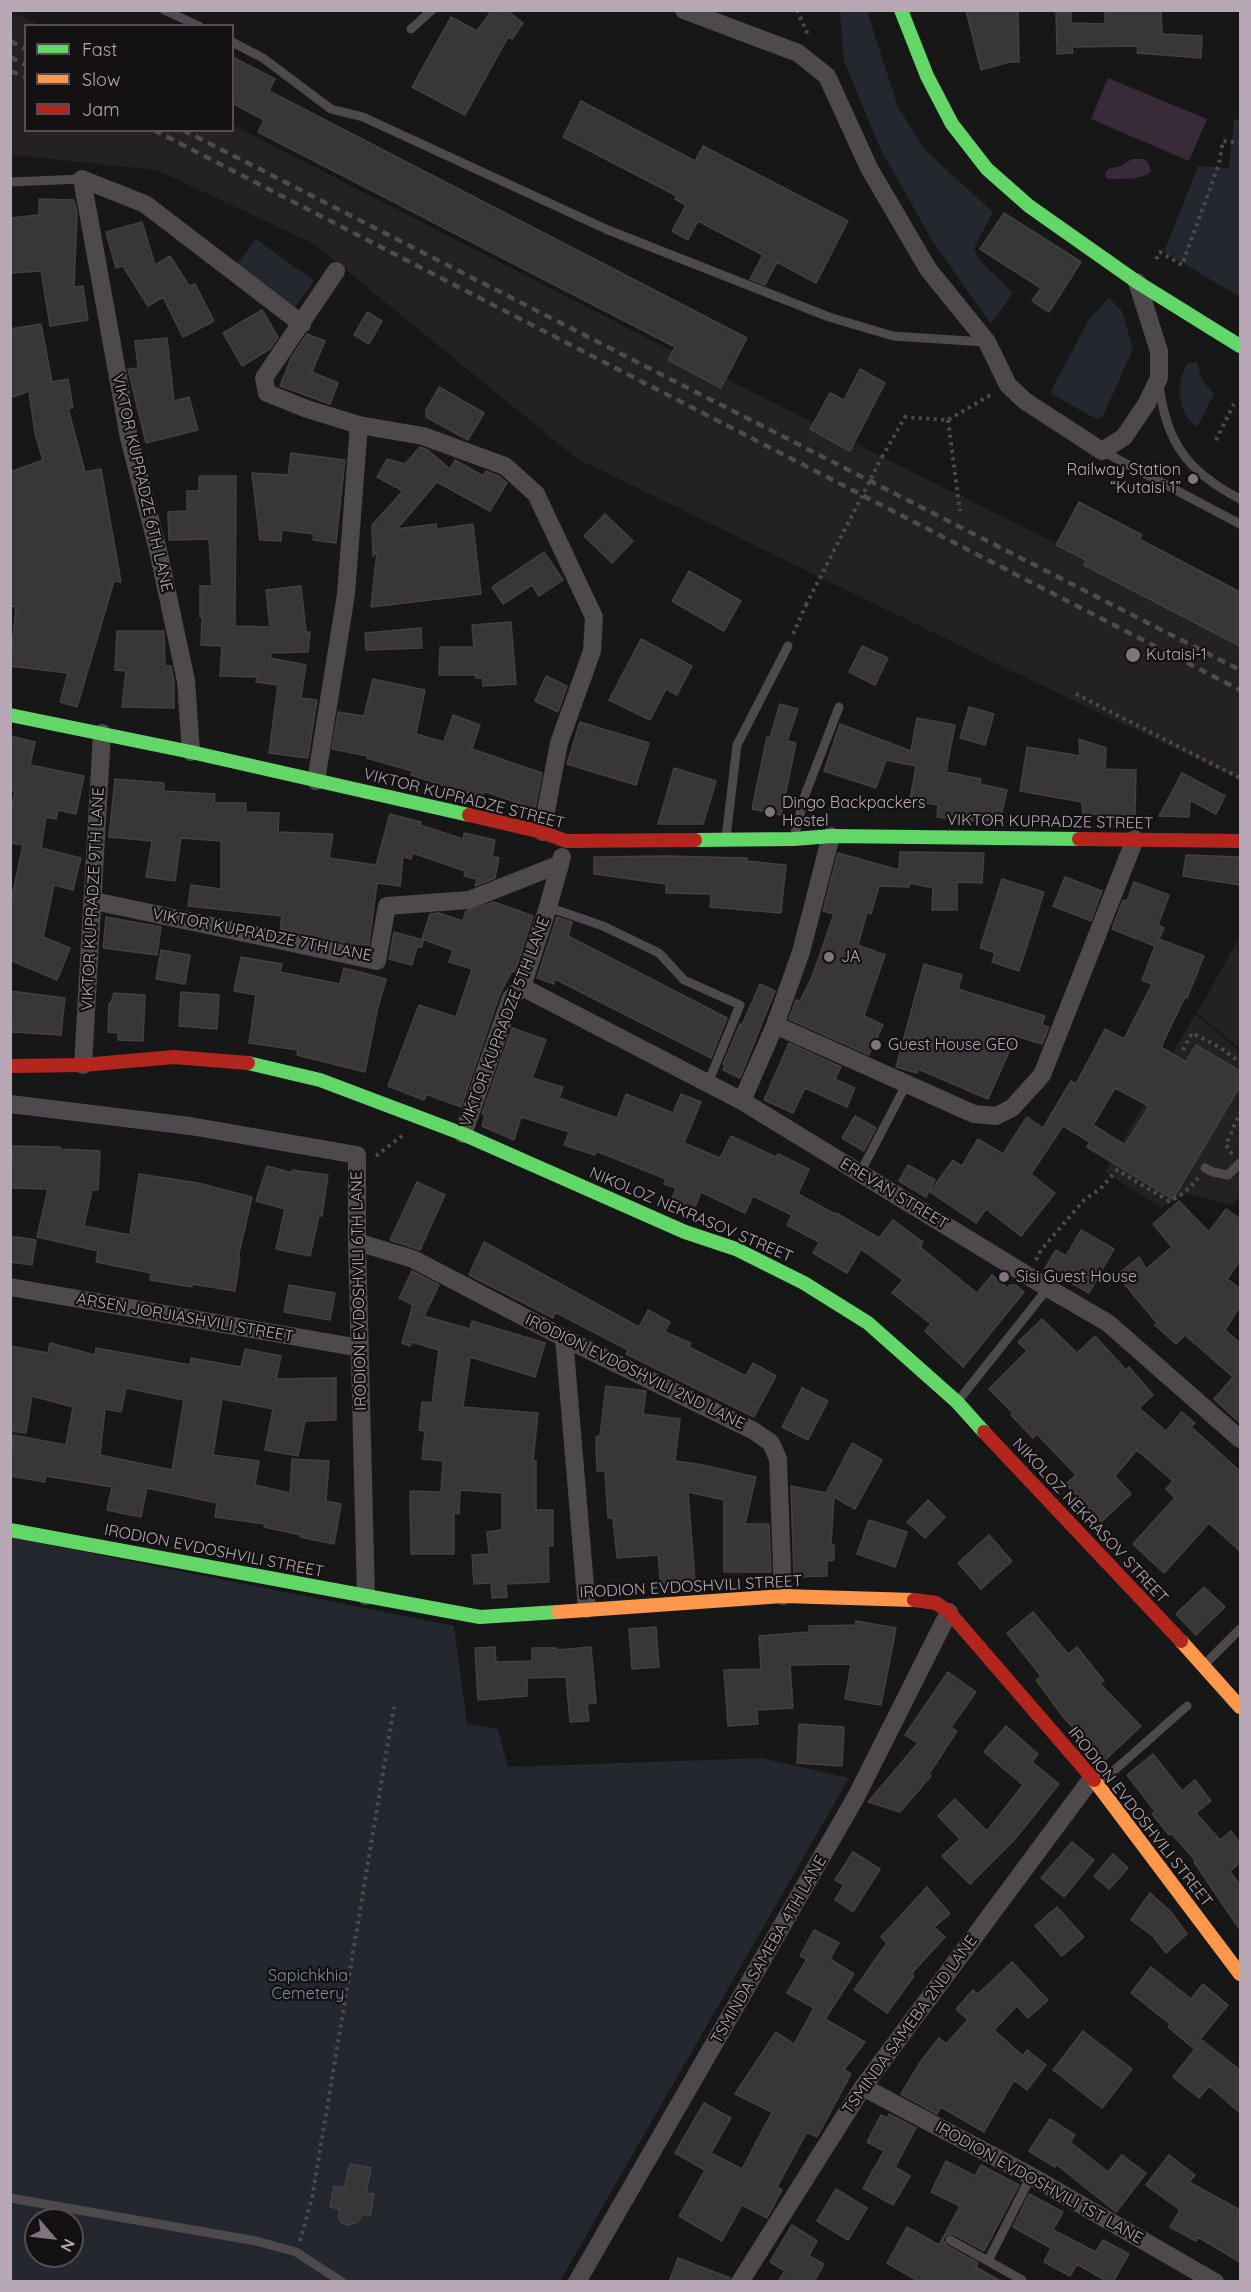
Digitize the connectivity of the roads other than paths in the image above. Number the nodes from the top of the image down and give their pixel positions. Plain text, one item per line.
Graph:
1 (164, 10) edge
2 (432, 10) edge
3 (684, 10) edge
4 (901, 10) edge
5 (195, 24) edge
6 (411, 29) dead end
7 (234, 43) edge
8 (82, 178) junction
9 (10, 182) edge
10 (336, 271) dead end
11 (1137, 282) junction
12 (302, 324) junction
13 (987, 342) junction
14 (1240, 346) edge
15 (1159, 378) junction
16 (359, 425) junction
17 (1102, 451) junction
18 (1240, 499) edge
19 (1240, 524) edge
20 (788, 646) road end
21 (839, 707) dead end
22 (10, 715) edge
23 (102, 733) junction
24 (191, 752) junction
25 (315, 781) junction
26 (542, 832) junction
27 (831, 836) junction
28 (726, 838) junction
29 (794, 839) junction
30 (1135, 839) junction
31 (566, 841) junction
32 (1240, 841) edge
33 (560, 864) junction
34 (94, 901) junction
35 (548, 907) junction
36 (522, 987) junction
37 (775, 1025) junction
38 (83, 1065) junction
39 (10, 1066) edge
40 (708, 1083) junction
41 (906, 1083) junction
42 (742, 1101) junction
43 (10, 1104) edge
44 (463, 1134) junction
45 (1240, 1164) edge
46 (1205, 1168) road end
47 (860, 1173) junction
48 (357, 1242) junction
49 (10, 1287) edge
50 (1048, 1288) junction
51 (564, 1338) junction
52 (360, 1348) junction
53 (957, 1402) junction
54 (1240, 1439) edge
55 (10, 1530) edge
56 (366, 1596) junction
57 (783, 1596) junction
58 (587, 1609) junction
59 (950, 1612) junction
60 (1240, 1629) edge
61 (1203, 1665) junction
62 (1187, 1706) dead end
63 (1240, 1707) edge
64 (1095, 1781) junction
65 (1240, 1974) edge
66 (863, 2087) junction
67 (1031, 2176) junction
68 (10, 2198) edge
69 (950, 2240) dead end
70 (988, 2261) junction
71 (1022, 2280) dead end
72 (342, 2282) edge
73 (577, 2282) edge
74 (740, 2282) edge
75 (1215, 2282) edge

1 - 5 lane
2 - 6 lane
3 - 13 street
4 - 11 street
7 - 13 lane
8 - 9 lane
8 - 12 street
8 - 24 street, VIKTOR KUPRADZE 6TH LANE
10 - 12 street
11 - 14 street
11 - 15 street
12 - 16 street
13 - 17 street
15 - 17 street
15 - 18 lane
16 - 25 street
16 - 26 street
17 - 19 lane
20 - 28 lane
21 - 29 lane
22 - 23 street, VIKTOR KUPRADZE STREET
23 - 24 street, VIKTOR KUPRADZE STREET
23 - 34 street, VIKTOR KUPRADZE 9TH LANE
24 - 25 street, VIKTOR KUPRADZE STREET
25 - 26 street, VIKTOR KUPRADZE STREET
26 - 31 street, VIKTOR KUPRADZE STREET
27 - 29 street, VIKTOR KUPRADZE STREET
27 - 30 street, VIKTOR KUPRADZE STREET
27 - 37 street
28 - 29 street, VIKTOR KUPRADZE STREET
28 - 31 street, VIKTOR KUPRADZE STREET
30 - 32 street, VIKTOR KUPRADZE STREET
30 - 41 street
31 - 33 street, VIKTOR KUPRADZE 5TH LANE
33 - 34 street, VIKTOR KUPRADZE 7TH LANE
33 - 35 street, VIKTOR KUPRADZE 5TH LANE
34 - 38 street, VIKTOR KUPRADZE 9TH LANE
35 - 36 street, VIKTOR KUPRADZE 5TH LANE
35 - 40 lane
36 - 40 street, EREVAN STREET
36 - 44 street, VIKTOR KUPRADZE 5TH LANE
37 - 41 street
37 - 42 street
38 - 39 street, NIKOLOZ NEKRASOV STREET
38 - 44 street, NIKOLOZ NEKRASOV STREET
40 - 42 street, EREVAN STREET
41 - 47 lane
42 - 47 street, EREVAN STREET
43 - 48 street, IRODION EVDOSHVILI 6TH LANE
44 - 53 street, NIKOLOZ NEKRASOV STREET
45 - 46 lane
47 - 50 street, EREVAN STREET
48 - 51 street, IRODION EVDOSHVILI 2ND LANE
48 - 52 street, IRODION EVDOSHVILI 6TH LANE
49 - 52 street, ARSEN JORJIASHVILI STREET
50 - 53 lane
50 - 54 street, EREVAN STREET
51 - 57 street, IRODION EVDOSHVILI 2ND LANE
51 - 58 street
52 - 56 street, IRODION EVDOSHVILI 6TH LANE
53 - 61 street, NIKOLOZ NEKRASOV STREET
55 - 56 street, IRODION EVDOSHVILI STREET
56 - 58 street, IRODION EVDOSHVILI STREET
57 - 58 street, IRODION EVDOSHVILI STREET
57 - 59 street, IRODION EVDOSHVILI STREET
59 - 64 street, IRODION EVDOSHVILI STREET
59 - 73 street, TSMINDA SAMEBA 4TH LANE
60 - 61 lane
61 - 63 street, NIKOLOZ NEKRASOV STREET
62 - 64 lane
64 - 65 street, IRODION EVDOSHVILI STREET
64 - 66 street, TSMINDA SAMEBA 2ND LANE
66 - 67 street, IRODION EVDOSHVILI 1ST LANE
66 - 74 street, TSMINDA SAMEBA 2ND LANE
67 - 70 lane
67 - 75 street, IRODION EVDOSHVILI 1ST LANE
68 - 72 lane
69 - 70 lane
70 - 71 lane

